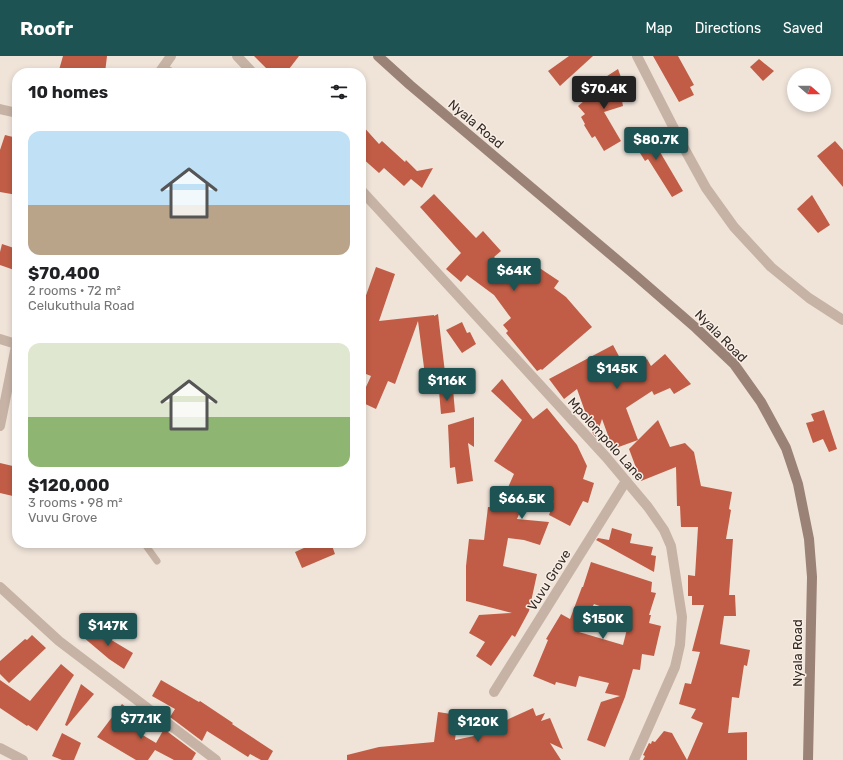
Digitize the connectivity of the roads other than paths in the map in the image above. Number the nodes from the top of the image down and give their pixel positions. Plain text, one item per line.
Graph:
1 (171, 56) edge
2 (237, 56) edge
3 (378, 56) edge
4 (637, 56) edge
5 (162, 68) edge
6 (248, 68) edge
7 (0, 109) edge
8 (12, 112) edge
9 (366, 195) edge
10 (843, 320) edge
11 (0, 339) edge
12 (12, 341) edge
13 (12, 367) edge
14 (0, 426) edge
15 (626, 481) junction
16 (148, 548) edge
17 (157, 561) dead end
18 (0, 587) edge
19 (494, 692) dead end
20 (0, 748) edge
21 (23, 760) edge
22 (216, 760) edge
23 (634, 760) edge
24 (808, 760) edge

1 - 5 street
2 - 6 street
3 - 24 street, Nyala Road
4 - 10 street
7 - 8 street
9 - 15 street, Mpolompolo Lane
11 - 12 street
13 - 14 street
15 - 19 street, Vuvu Grove
15 - 23 street, Mpolompolo Lane
16 - 17 lane
18 - 22 street
20 - 21 street

